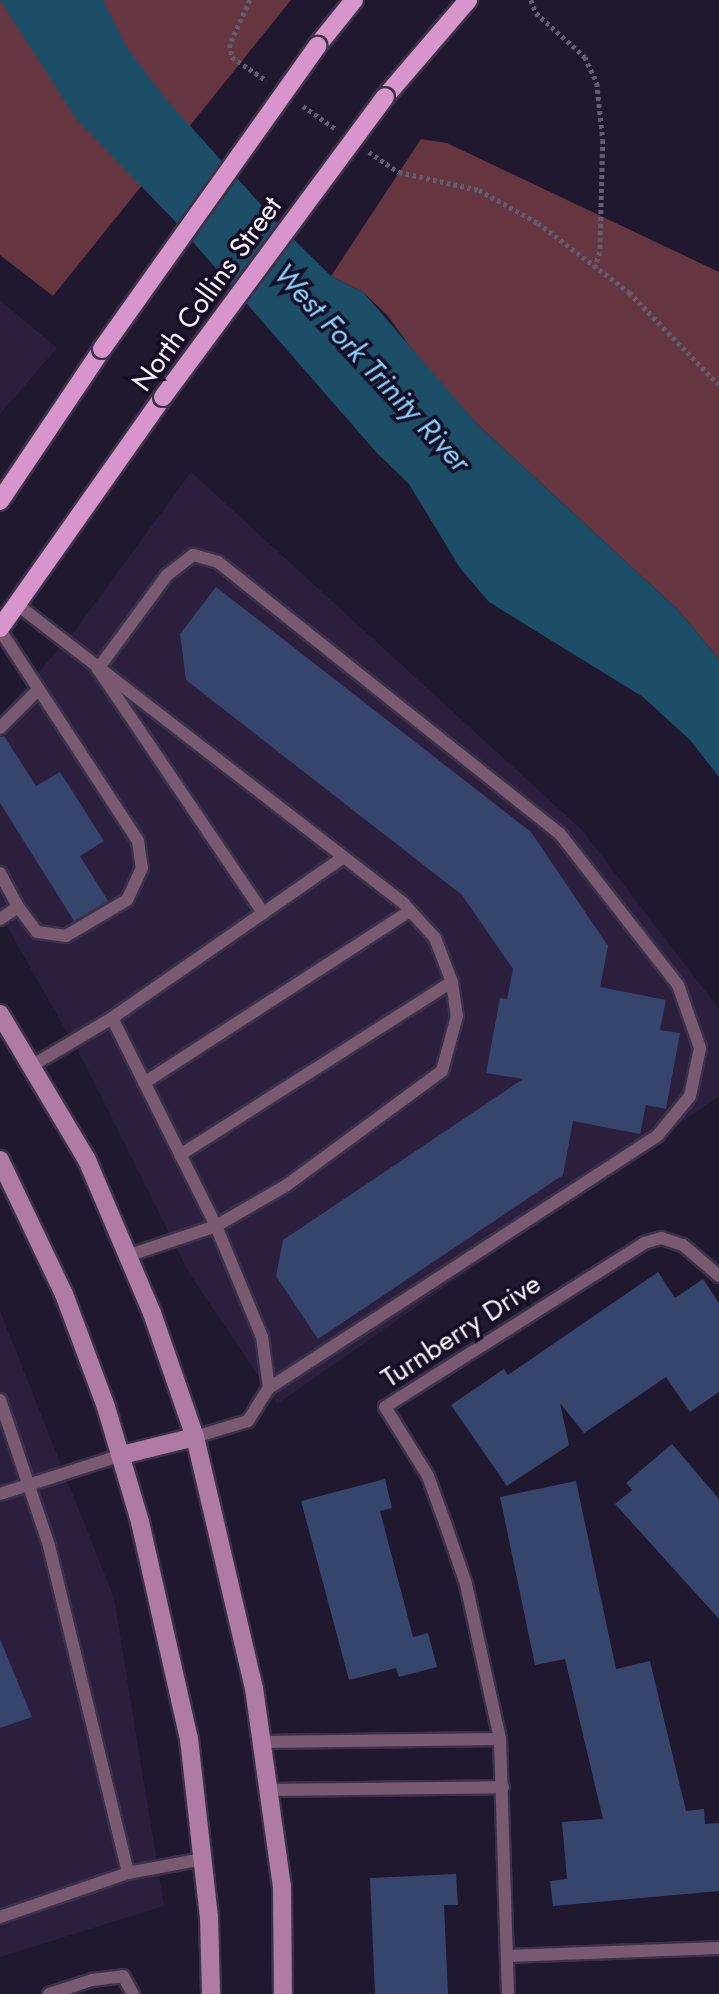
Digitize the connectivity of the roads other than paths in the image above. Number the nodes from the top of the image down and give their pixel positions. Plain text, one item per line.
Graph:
1 (354, 0) edge
2 (468, 0) edge
3 (0, 501) edge
4 (19, 606) junction
5 (0, 629) edge
6 (99, 669) junction
7 (39, 689) junction
8 (0, 728) edge
9 (342, 858) junction
10 (0, 873) edge
11 (18, 907) junction
12 (410, 911) junction
13 (263, 913) junction
14 (0, 919) edge
15 (452, 982) junction
16 (0, 1014) edge
17 (112, 1017) junction
18 (33, 1065) junction
19 (144, 1083) junction
20 (180, 1155) junction
21 (0, 1160) edge
22 (216, 1226) junction
23 (130, 1255) junction
24 (719, 1276) edge
25 (269, 1388) junction
26 (0, 1401) edge
27 (195, 1437) junction
28 (122, 1455) junction
29 (29, 1485) junction
30 (0, 1494) edge
31 (499, 1739) junction
32 (261, 1742) junction
33 (503, 1787) junction
34 (269, 1790) junction
35 (203, 1859) junction
36 (128, 1873) junction
37 (0, 1917) edge
38 (719, 1948) edge
39 (507, 1956) junction
40 (49, 1994) edge
41 (133, 1994) edge
42 (211, 1994) edge
43 (283, 1994) edge
44 (508, 1994) edge

1 - 3 main road, North Collins Street, bridge
2 - 4 main road, North Collins Street, bridge
4 - 5 main road, North Collins Street
4 - 6 lane
5 - 7 lane
6 - 9 lane
6 - 13 lane
6 - 25 lane
7 - 8 lane
7 - 11 lane
9 - 12 lane
9 - 13 lane
10 - 11 lane
11 - 14 lane
12 - 15 lane
12 - 19 lane
13 - 17 lane
15 - 20 lane
15 - 22 lane
16 - 18 main road
17 - 18 lane
17 - 19 lane
18 - 23 main road
19 - 20 lane
20 - 22 lane
21 - 28 main road
22 - 23 lane
22 - 25 lane
23 - 27 main road
24 - 31 lane, Turnberry Drive
25 - 27 lane
26 - 29 lane
27 - 28 main road
27 - 32 main road
28 - 29 lane
28 - 35 main road
29 - 30 lane
29 - 36 lane
31 - 32 lane
31 - 33 lane, Turnberry Drive
32 - 34 main road
33 - 34 lane
33 - 39 lane, Turnberry Drive
34 - 43 main road
35 - 36 lane
35 - 42 main road
36 - 37 lane
38 - 39 lane
39 - 44 lane, Turnberry Drive
40 - 41 lane

